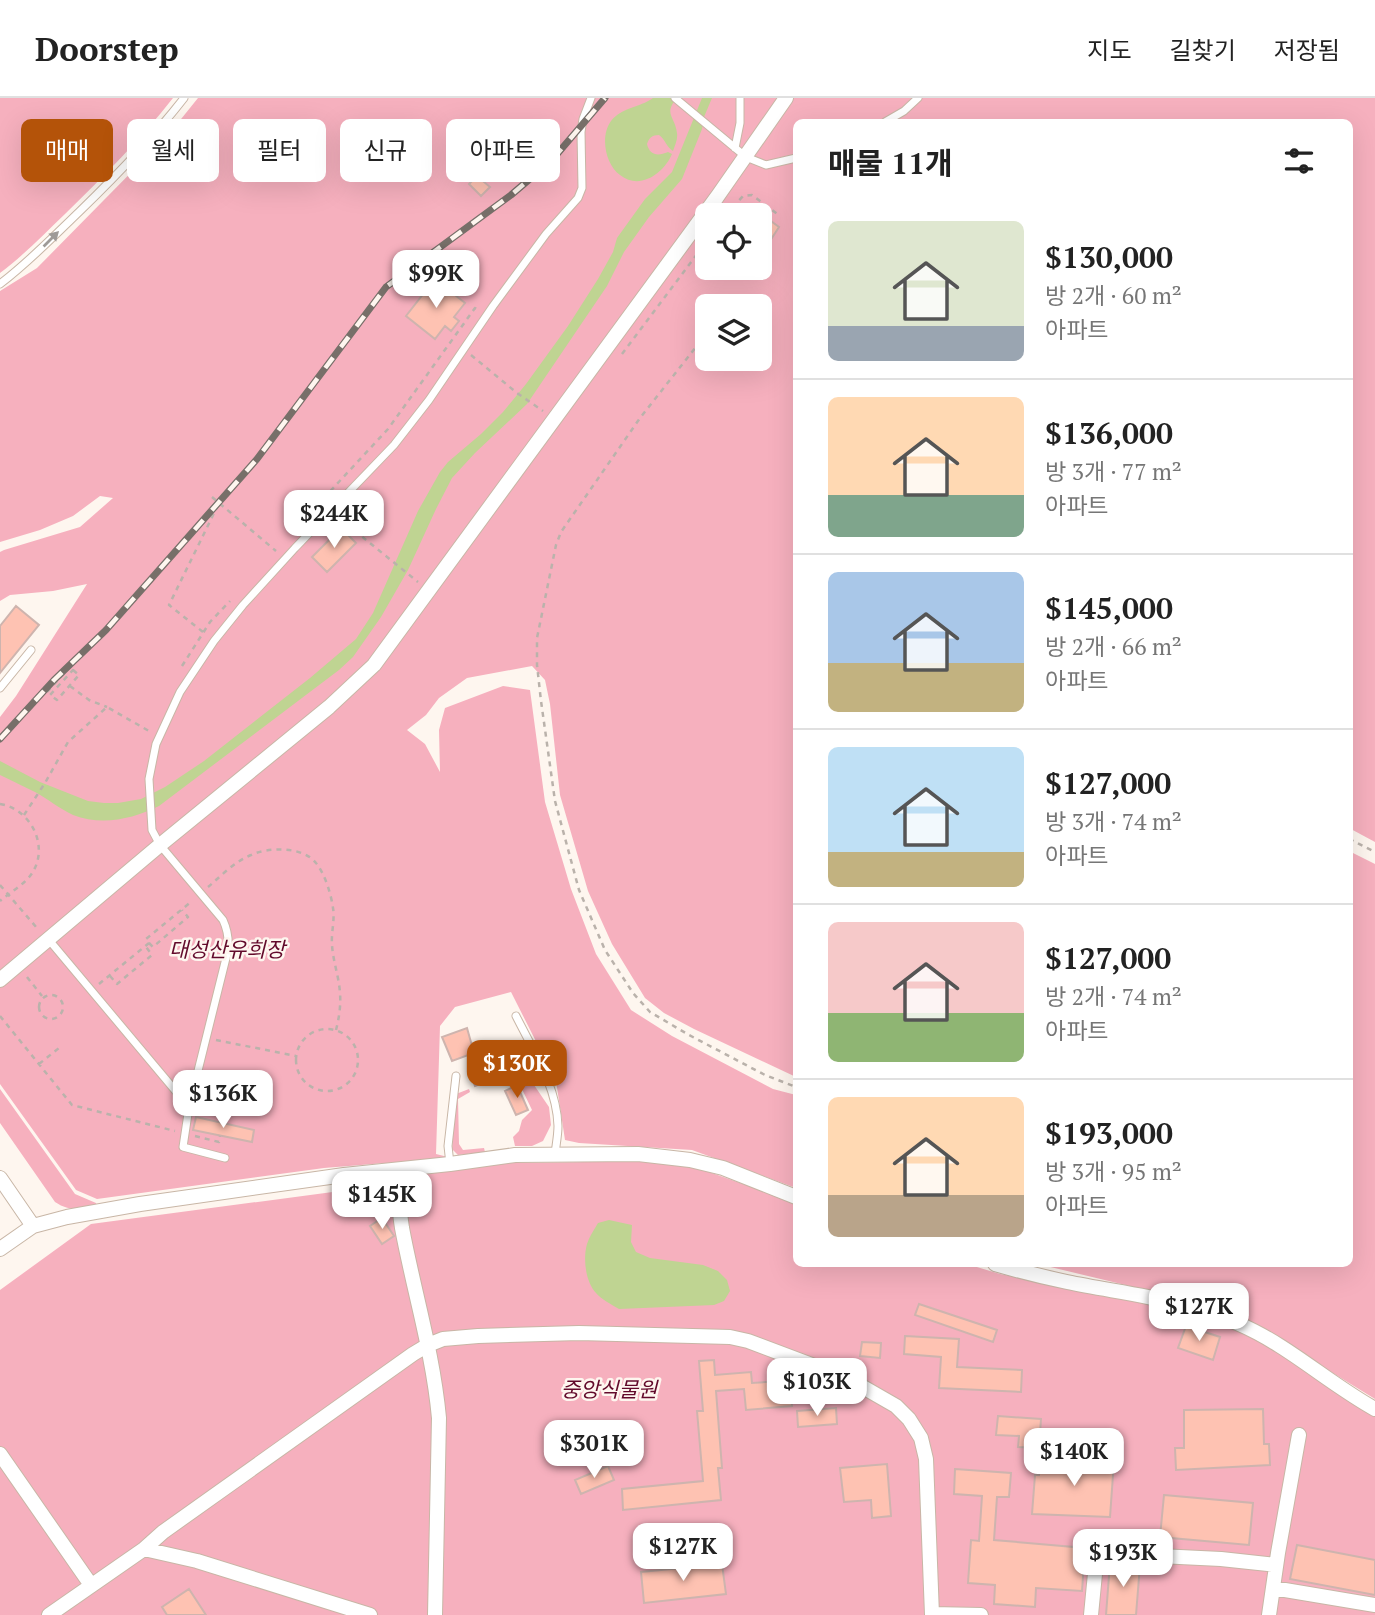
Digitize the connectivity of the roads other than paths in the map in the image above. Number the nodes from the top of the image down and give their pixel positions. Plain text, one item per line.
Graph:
1 (184, 98) edge
2 (591, 98) edge
3 (675, 98) edge
4 (740, 98) edge
5 (786, 98) edge
6 (918, 98) edge
7 (890, 119) edge
8 (741, 153) junction
9 (793, 159) edge
10 (0, 284) edge
11 (31, 650) dead end
12 (0, 688) edge
13 (160, 845) junction
14 (49, 940) junction
15 (0, 980) edge
16 (516, 1016) dead end
17 (456, 1076) dead end
18 (189, 1107) junction
19 (555, 1154) junction
20 (225, 1158) dead end
21 (450, 1164) junction
22 (396, 1170) junction
23 (0, 1178) edge
24 (793, 1196) edge
25 (33, 1226) junction
26 (0, 1249) edge
27 (1006, 1267) edge
28 (428, 1345) junction
29 (1375, 1409) edge
30 (1299, 1436) dead end
31 (0, 1454) edge
32 (144, 1549) junction
33 (1276, 1565) junction
34 (91, 1585) junction
35 (1273, 1588) junction
36 (1375, 1605) edge
37 (932, 1614) edge
38 (49, 1615) edge
39 (370, 1615) edge
40 (435, 1615) edge
41 (981, 1615) edge
42 (1091, 1615) edge
43 (1269, 1615) edge

10 -> 1 lane
2 - 13 lane
3 - 8 lane
4 - 8 lane
5 - 8 street
6 - 7 lane
8 - 9 lane
8 - 13 street
11 - 12 lane
13 - 14 street
13 - 18 lane
14 - 15 street
14 - 18 lane
16 - 19 lane
17 - 21 lane
18 - 20 lane
19 - 21 street
19 - 24 street
21 - 22 street
22 - 25 street
22 - 28 street
23 - 25 street
25 - 26 street
27 - 29 street
28 - 32 street
28 - 37 street
28 - 40 street
30 - 33 street
31 - 34 street
32 - 34 street
32 - 39 street
33 - 35 street
33 - 42 street
34 - 38 street
35 - 36 street
35 - 43 street
37 - 41 street

